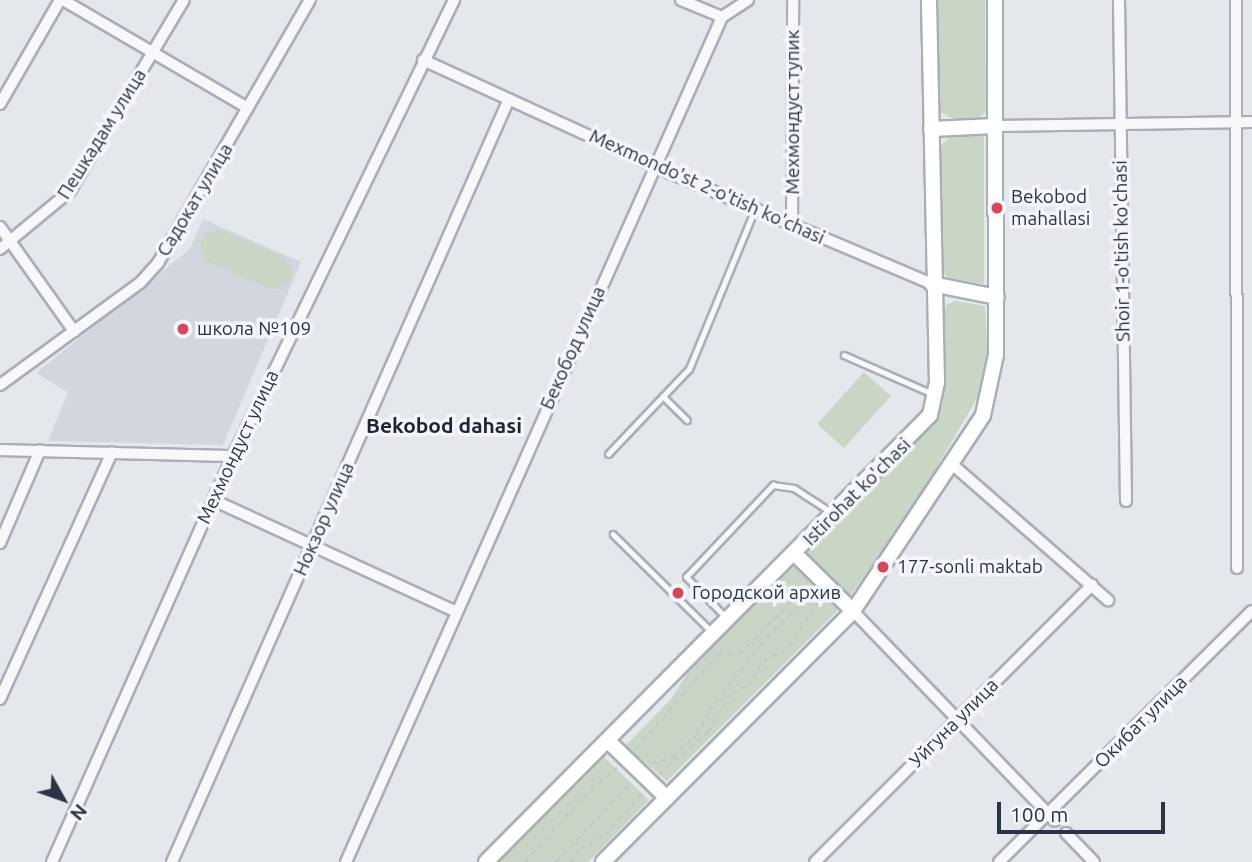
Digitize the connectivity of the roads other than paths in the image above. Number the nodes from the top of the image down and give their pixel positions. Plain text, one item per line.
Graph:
1 (61, 0) edge
2 (184, 0) edge
3 (310, 0) edge
4 (454, 0) edge
5 (681, 0) edge
6 (748, 0) edge
7 (793, 0) edge
8 (929, 0) edge
9 (995, 0) edge
10 (1119, 0) edge
11 (1236, 0) edge
12 (722, 17) junction
13 (155, 51) junction
14 (423, 60) junction
15 (509, 99) junction
16 (0, 104) edge
17 (248, 108) junction
18 (1120, 122) junction
19 (1235, 122) junction
20 (1252, 122) edge
21 (996, 126) junction
22 (931, 130) junction
23 (654, 166) junction
24 (755, 208) junction
25 (792, 224) junction
26 (0, 227) edge
27 (10, 241) junction
28 (0, 249) edge
29 (932, 284) junction
30 (997, 297) junction
31 (74, 331) junction
32 (844, 355) dead end
33 (0, 386) edge
34 (663, 396) junction
35 (937, 396) junction
36 (687, 420) dead end
37 (0, 450) edge
38 (40, 450) junction
39 (112, 452) junction
40 (608, 454) dead end
41 (233, 456) junction
42 (953, 465) junction
43 (213, 500) junction
44 (1126, 501) dead end
45 (834, 514) junction
46 (613, 534) dead end
47 (0, 542) edge
48 (311, 548) junction
49 (795, 554) junction
50 (1237, 568) dead end
51 (1092, 584) junction
52 (1108, 600) dead end
53 (853, 611) junction
54 (1252, 611) edge
55 (456, 612) junction
56 (728, 620) junction
57 (715, 634) junction
58 (0, 699) edge
59 (957, 719) junction
60 (608, 741) junction
61 (667, 798) junction
62 (1051, 817) junction
63 (1066, 833) dead end
64 (52, 862) edge
65 (172, 862) edge
66 (346, 862) edge
67 (486, 862) edge
68 (603, 862) edge
69 (816, 862) edge
70 (999, 862) edge
71 (1094, 862) edge

1 - 13 street
1 - 16 street
2 - 13 street, Пешкадам улица
3 - 17 street, Садокат улица
4 - 14 street, Мехмондуст улица
5 - 12 street
6 - 12 street
7 - 25 street, Мехмондуст тупик
8 - 22 main road, Istirohat ko'chasi
9 - 21 main road
10 - 18 street, Shoir 1-o'tish ko'chasi
11 - 19 street
12 - 23 street, Бекобод улица
13 - 17 street
13 - 27 street, Пешкадам улица
14 - 15 street, Mexmondo'st 2-o'tish ko'chasi
14 - 41 street, Мехмондуст улица
15 - 23 street, Mexmondo'st 2-o'tish ko'chasi
15 - 48 street, Нокзор улица
17 - 31 street, Садокат улица
18 - 19 street
18 - 21 street
18 - 44 street, Shoir 1-o'tish ko'chasi
19 - 20 street
19 - 50 street
21 - 22 main road
21 - 30 main road
22 - 29 main road, Istirohat ko'chasi
23 - 24 street, Mexmondo'st 2-o'tish ko'chasi
23 - 55 street, Бекобод улица
24 - 25 street, Mexmondo'st 2-o'tish ko'chasi
24 - 34 lane
25 - 29 street, Mexmondo'st 2-o'tish ko'chasi
26 - 27 street
27 - 28 street, Пешкадам улица
27 - 31 street
29 - 30 main road, Mexmondo'st 2-o'tish ko'chasi
29 - 35 main road, Istirohat ko'chasi
30 - 42 main road
31 - 33 street, Садокат улица
32 - 35 lane
34 - 36 lane
34 - 40 lane
35 - 45 main road, Istirohat ko'chasi
37 - 38 street
38 - 39 street
38 - 47 street
39 - 41 street
39 - 58 street
41 - 43 street, Мехмондуст улица
42 - 51 street
42 - 53 main road
43 - 48 street
43 - 64 street, Мехмондуст улица
45 - 49 main road, Istirohat ko'chasi
45 - 56 lane
46 - 57 lane
48 - 55 street
48 - 65 street, Нокзор улица
49 - 53 main road
49 - 56 main road, Istirohat ko'chasi
51 - 52 street
51 - 59 street, Уйгуна улица
53 - 59 street
53 - 61 main road
54 - 62 street, Окибат улица
55 - 66 street, Бекобод улица
56 - 57 main road, Istirohat ko'chasi
57 - 60 main road, Istirohat ko'chasi
59 - 62 street
59 - 69 street, Уйгуна улица
60 - 61 main road
60 - 67 main road, Istirohat ko'chasi
61 - 68 main road
62 - 70 street, Окибат улица
63 - 71 street

